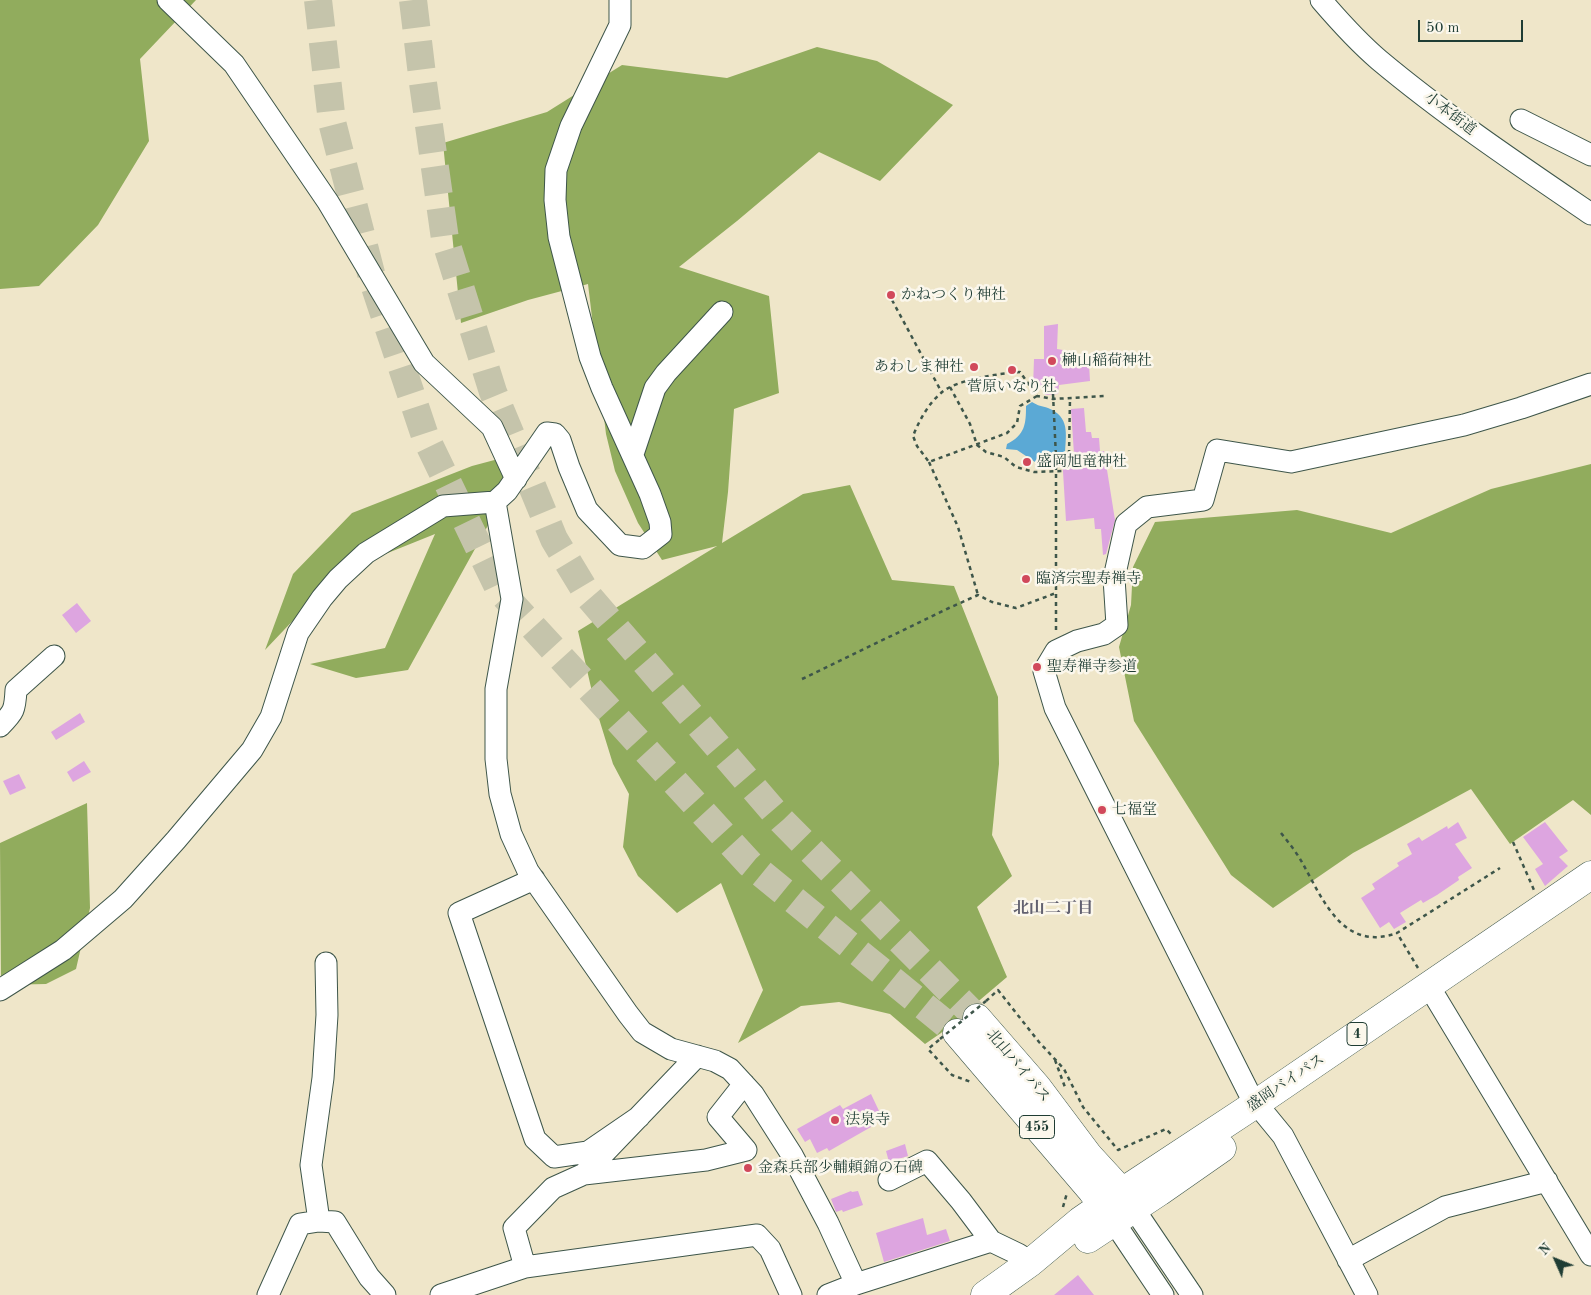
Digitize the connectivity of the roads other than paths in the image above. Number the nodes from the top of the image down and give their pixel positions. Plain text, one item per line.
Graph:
1 (168, 0) edge
2 (620, 0) edge
3 (1321, 0) edge
4 (1521, 120) dead end
5 (1591, 155) edge
6 (1588, 207) edge
7 (722, 312) dead end
8 (1591, 384) edge
9 (633, 454) junction
10 (516, 478) junction
11 (495, 502) junction
12 (54, 656) dead end
13 (0, 726) edge
14 (1591, 875) edge
15 (534, 879) junction
16 (1591, 891) edge
17 (326, 963) dead end
18 (0, 990) edge
19 (1436, 998) junction
20 (965, 1023) tunnel mouth
21 (697, 1056) junction
22 (744, 1084) junction
23 (1262, 1110) junction
24 (639, 1117) junction
25 (584, 1174) junction
26 (890, 1180) dead end
27 (1547, 1181) junction
28 (1118, 1207) junction
29 (319, 1221) junction
30 (991, 1241) junction
31 (1591, 1255) edge
32 (1348, 1260) junction
33 (1031, 1262) junction
34 (525, 1267) junction
35 (856, 1284) junction
36 (268, 1295) edge
37 (385, 1295) edge
38 (441, 1295) edge
39 (791, 1295) edge
40 (828, 1295) edge
41 (985, 1295) edge
42 (1006, 1295) edge
43 (1163, 1295) edge
44 (1192, 1295) edge
45 (1367, 1295) edge

1 - 10 street
2 - 9 street
3 - 6 street, 小本街道
4 - 5 street
7 - 9 street
8 - 23 street
9 - 10 street
10 - 11 street
11 - 15 street
11 - 18 street
12 - 13 street
14 - 23 highway, 盛岡バイパス / 4
15 - 21 street
15 - 24 street
16 - 19 highway, 盛岡バイパス / 4
17 - 29 street
19 - 23 highway, 盛岡バイパス / 4
19 - 27 street
20 - 28 highway, 北山バイパス / 455
21 - 22 street
21 - 24 street
22 - 25 street
22 - 35 street
23 - 28 highway, 盛岡バイパス / 4
23 - 32 street
24 - 25 street
25 - 34 street
26 - 30 street
27 - 31 street
27 - 32 street
28 - 33 highway, 盛岡バイパス / 4
28 - 42 highway, 盛岡バイパス / 4
28 - 43 street
28 - 44 street
29 - 36 street
29 - 37 street
30 - 33 street
30 - 35 street
32 - 45 street
33 - 41 highway, 盛岡バイパス / 4
34 - 38 street
34 - 39 street
35 - 40 street

